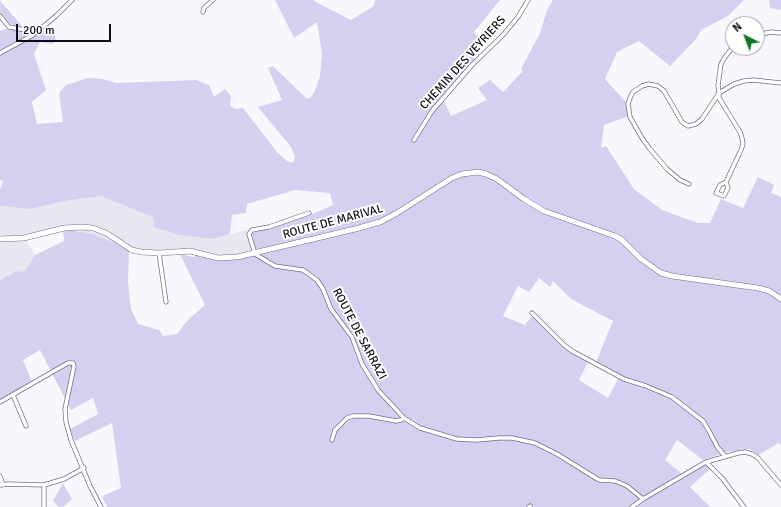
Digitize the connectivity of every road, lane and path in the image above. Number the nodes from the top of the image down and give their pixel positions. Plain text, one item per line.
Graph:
1 (72, 0) edge
2 (213, 0) edge
3 (528, 0) edge
4 (203, 12) dead end
5 (0, 16) edge
6 (37, 32) junction
7 (765, 33) edge
8 (781, 33) edge
9 (0, 53) edge
10 (726, 56) edge
11 (781, 83) edge
12 (719, 94) junction
13 (414, 140) dead end
14 (726, 182) dead end
15 (689, 184) dead end
16 (309, 213) dead end
17 (0, 239) edge
18 (158, 253) junction
19 (255, 254) junction
20 (781, 299) edge
21 (166, 302) dead end
22 (532, 313) dead end
23 (13, 395) junction
24 (0, 402) edge
25 (404, 418) junction
26 (26, 426) dead end
27 (332, 440) dead end
28 (725, 456) junction
29 (706, 462) junction
30 (84, 468) junction
31 (0, 476) edge
32 (1, 485) edge
33 (44, 485) junction
34 (781, 485) edge
35 (643, 499) junction
36 (44, 507) edge
37 (101, 507) edge
38 (632, 507) edge
39 (744, 507) edge

1 - 6 street
2 - 4 street
3 - 13 street, CHEMIN DES VEYRIERS
5 - 6 street
6 - 9 street
7 - 8 street
10 - 12 street
11 - 12 street
12 - 14 street
12 - 15 street
16 - 19 street
17 - 18 main road, ROUTE DE MARIVAL
18 - 19 main road, ROUTE DE MARIVAL
18 - 21 street
19 - 20 main road, ROUTE DE MARIVAL
19 - 25 street, ROUTE DE SARRAZI
22 - 28 street
23 - 24 street
23 - 26 street
23 - 30 street
25 - 27 street
25 - 35 street, ROUTE DE SARRAZI
28 - 29 street
28 - 34 street
29 - 35 street
29 - 39 street
30 - 33 street
30 - 37 street
31 - 32 street
32 - 33 street
33 - 36 street
35 - 38 street

